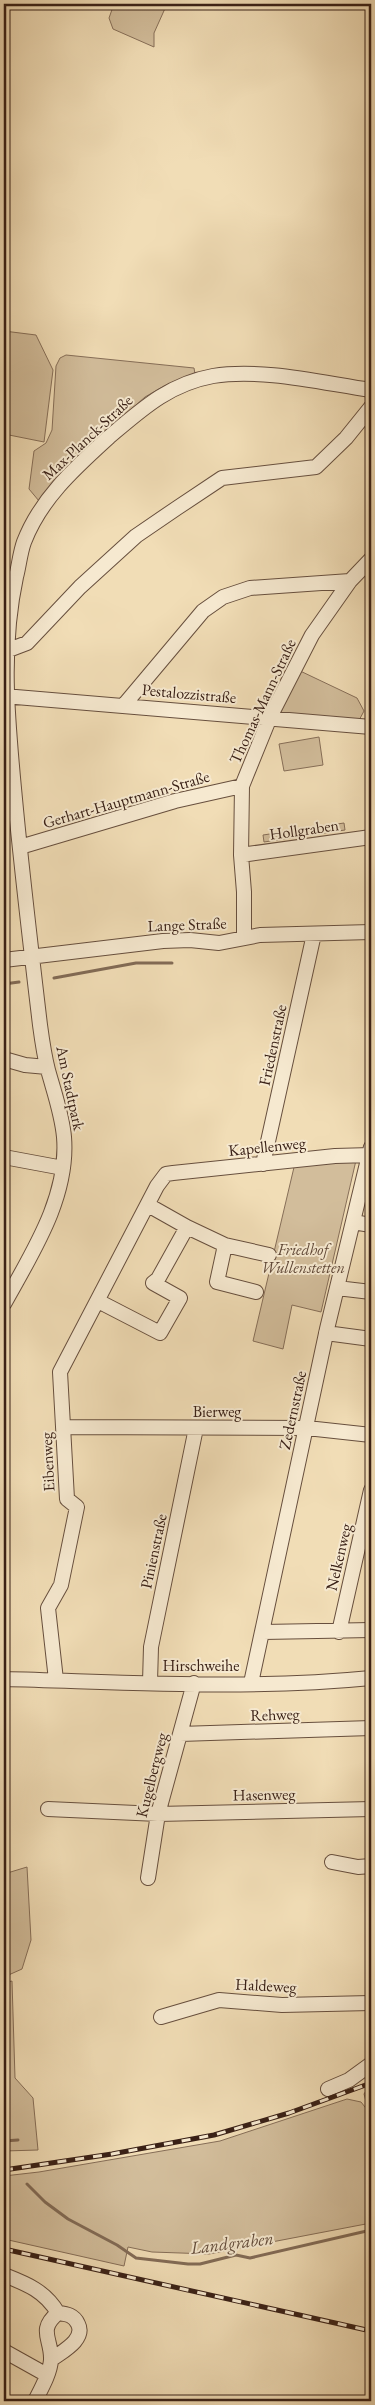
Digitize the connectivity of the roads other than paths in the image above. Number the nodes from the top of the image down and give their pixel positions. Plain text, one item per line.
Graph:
1 (371, 390) edge
2 (371, 407) edge
3 (371, 560) edge
4 (350, 580) junction
5 (6, 651) junction
6 (5, 696) edge
7 (124, 705) junction
8 (270, 717) junction
9 (371, 727) edge
10 (242, 786) junction
11 (371, 837) edge
12 (20, 847) junction
13 (241, 855) junction
14 (371, 932) edge
15 (314, 934) junction
16 (244, 938) junction
17 (32, 958) junction
18 (4, 960) edge
19 (4, 1059) edge
20 (47, 1067) junction
21 (371, 1152) edge
22 (4, 1157) edge
23 (263, 1164) junction
24 (63, 1168) junction
25 (166, 1174) joint
26 (148, 1205) junction
27 (353, 1222) junction
28 (371, 1224) edge
29 (187, 1227) junction
30 (224, 1246) junction
31 (269, 1255) dead end
32 (337, 1288) junction
33 (256, 1292) dead end
34 (371, 1292) edge
35 (5, 1300) edge
36 (98, 1301) junction
37 (326, 1333) junction
38 (371, 1339) edge
39 (63, 1427) junction
40 (196, 1428) junction
41 (307, 1428) junction
42 (371, 1435) edge
43 (371, 1490) edge
44 (371, 1630) edge
45 (263, 1632) junction
46 (338, 1632) junction
47 (4, 1678) edge
48 (371, 1678) edge
49 (56, 1680) junction
50 (150, 1682) junction
51 (251, 1682) junction
52 (194, 1683) junction
53 (371, 1728) edge
54 (180, 1734) junction
55 (48, 1808) dead end
56 (371, 1809) edge
57 (158, 1814) junction
58 (332, 1862) dead end
59 (371, 1866) edge
60 (148, 1878) dead end
61 (371, 2004) edge
62 (161, 2016) dead end
63 (371, 2064) edge
64 (328, 2089) dead end
65 (4, 2275) edge
66 (58, 2313) junction
67 (4, 2351) edge
68 (51, 2360) junction
69 (47, 2375) junction
70 (35, 2401) edge

1 - 5 street, Max-Planck-Straße
2 - 5 street
3 - 4 street, Thomas-Mann-Straße
4 - 7 street
4 - 8 street, Thomas-Mann-Straße
5 - 6 street, Max-Planck-Straße
6 - 7 street, Pestalozzistraße
6 - 12 street, Max-Planck-Straße
7 - 8 street, Pestalozzistraße
8 - 9 street, Pestalozzistraße
8 - 10 street, Thomas-Mann-Straße
10 - 12 street, Gerhart-Hauptmann-Straße
10 - 13 street, Thomas-Mann-Straße
11 - 13 street, Hollgraben
12 - 17 street, Max-Planck-Straße
13 - 16 street, Thomas-Mann-Straße
14 - 15 street, Lange Straße
15 - 16 street, Lange Straße
15 - 23 street, Friedenstraße
16 - 17 street, Lange Straße
17 - 18 street, Lange Straße
17 - 20 street, Am Stadtpark
19 - 20 street
20 - 24 street, Am Stadtpark
21 - 23 street, Kapellenweg
21 - 27 street, Zedernstraße
22 - 24 street
23 - 25 street, Kapellenweg
24 - 35 street, Am Stadtpark
25 - 26 street, Eibenweg
26 - 29 street
26 - 36 street, Eibenweg
27 - 28 street
27 - 32 street, Zedernstraße
29 - 30 street
29 - 36 street
30 - 31 street
30 - 33 street
32 - 34 street
32 - 37 street, Zedernstraße
36 - 39 street, Eibenweg
37 - 38 street
37 - 41 street, Zedernstraße
39 - 40 street, Bierweg
39 - 49 street, Eibenweg
40 - 41 street, Bierweg
40 - 50 street, Pinienstraße
41 - 42 street, Bierweg
41 - 45 street, Zedernstraße
43 - 46 street, Nelkenweg
44 - 46 street
45 - 46 street
45 - 51 street, Zedernstraße
47 - 49 street, Hirschweihe
48 - 51 street, Hirschweihe
49 - 50 street, Hirschweihe
50 - 52 street, Hirschweihe
51 - 52 street, Hirschweihe
52 - 54 street, Kugelbergweg
53 - 54 street, Rehweg
54 - 57 street, Kugelbergweg
55 - 57 street, Hasenweg
56 - 57 street, Hasenweg
57 - 60 street, Kugelbergweg
58 - 59 street
61 - 62 street, Haldeweg
63 - 64 street
65 - 66 street
66 - 68 street
66 - 68 street
67 - 69 street
68 - 69 street
69 - 70 street

